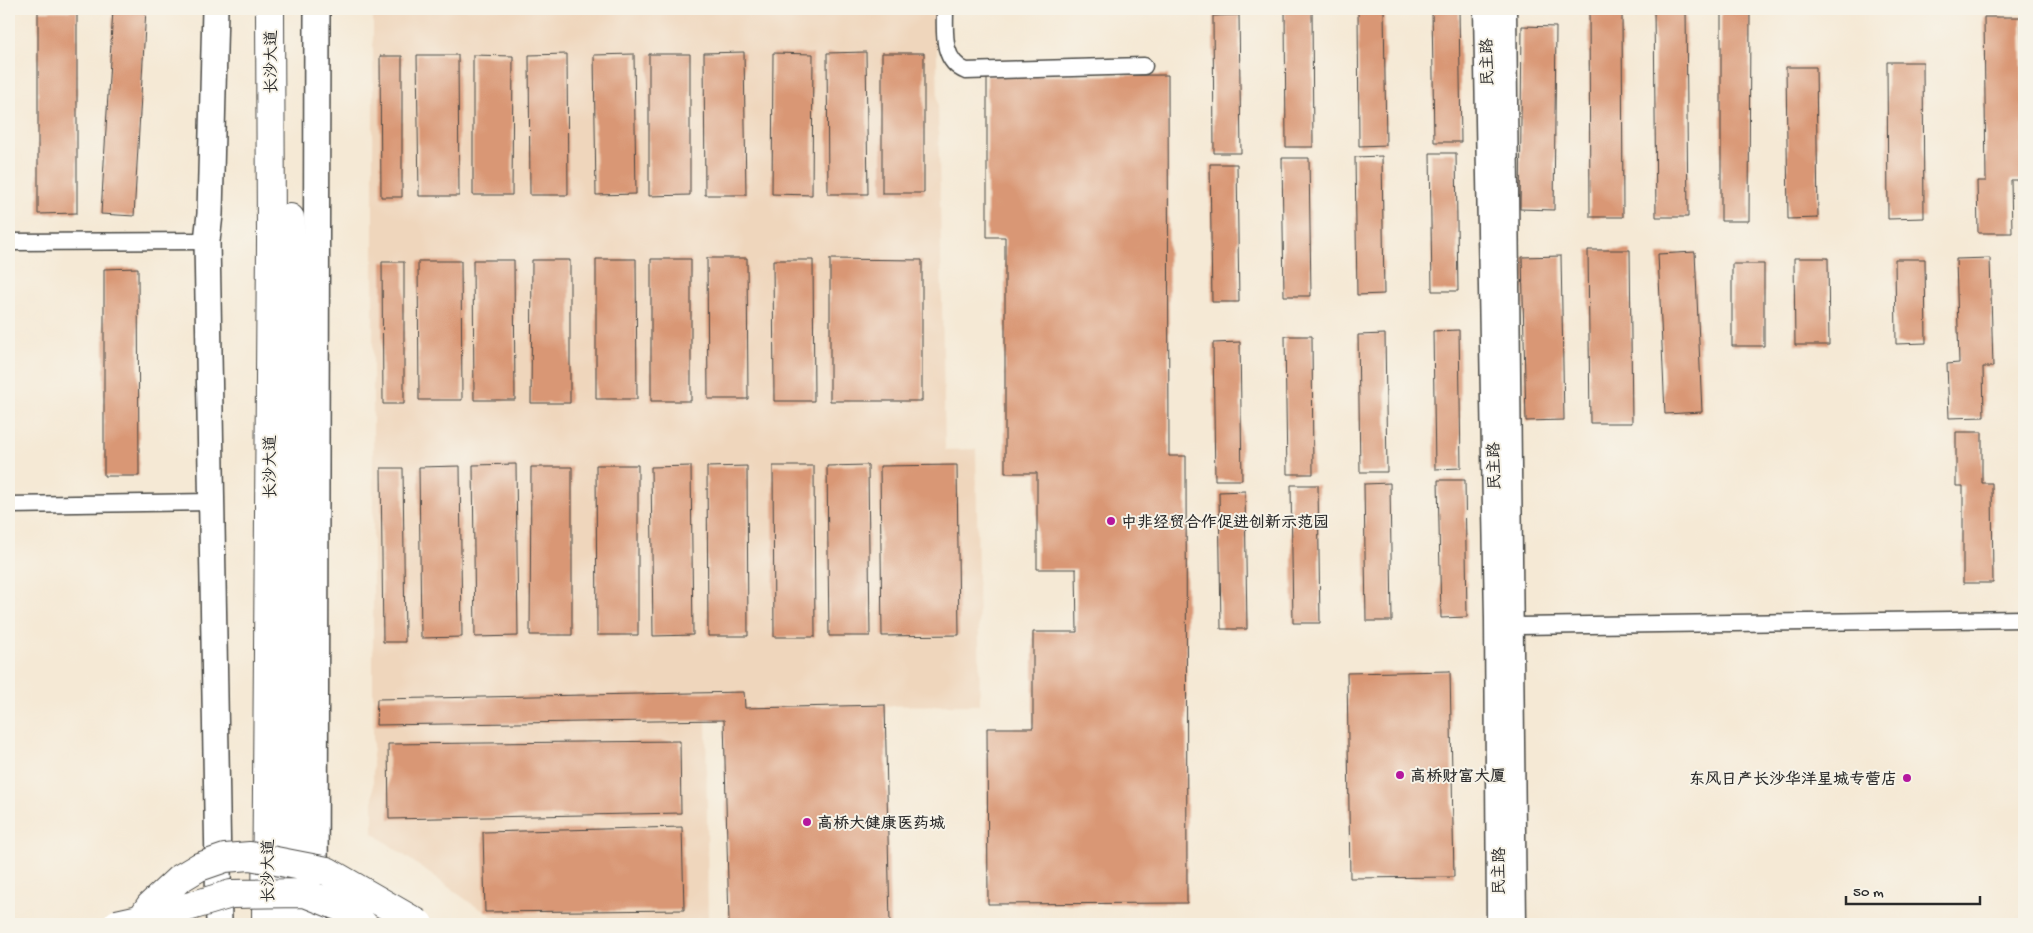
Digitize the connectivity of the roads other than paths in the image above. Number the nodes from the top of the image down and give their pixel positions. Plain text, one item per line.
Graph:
1 (215, 9) edge
2 (270, 9) edge
3 (288, 9) edge
4 (317, 9) edge
5 (945, 9) edge
6 (1485, 9) edge
7 (1505, 9) edge
8 (1144, 66) dead end
9 (208, 241) junction
10 (9, 242) edge
11 (212, 502) junction
12 (9, 505) edge
13 (2024, 619) edge
14 (1512, 626) junction
15 (117, 924) edge
16 (138, 924) edge
17 (219, 924) edge
18 (266, 924) edge
19 (291, 924) edge
20 (315, 924) edge
21 (363, 924) edge
22 (419, 924) edge
23 (1498, 924) edge
24 (1515, 924) edge

1 - 9 main road
2 - 18 highway, 长沙大道, bridge
3 - 19 highway, 长沙大道, bridge
4 - 20 main road
5 - 8 street
6 - 23 street, 民主路
7 - 14 street, 民主路
9 - 10 street
9 - 11 main road
11 - 12 street
11 - 17 main road
13 - 14 street
14 - 24 street, 民主路
15 - 21 highway, bridge
16 - 22 highway, bridge

